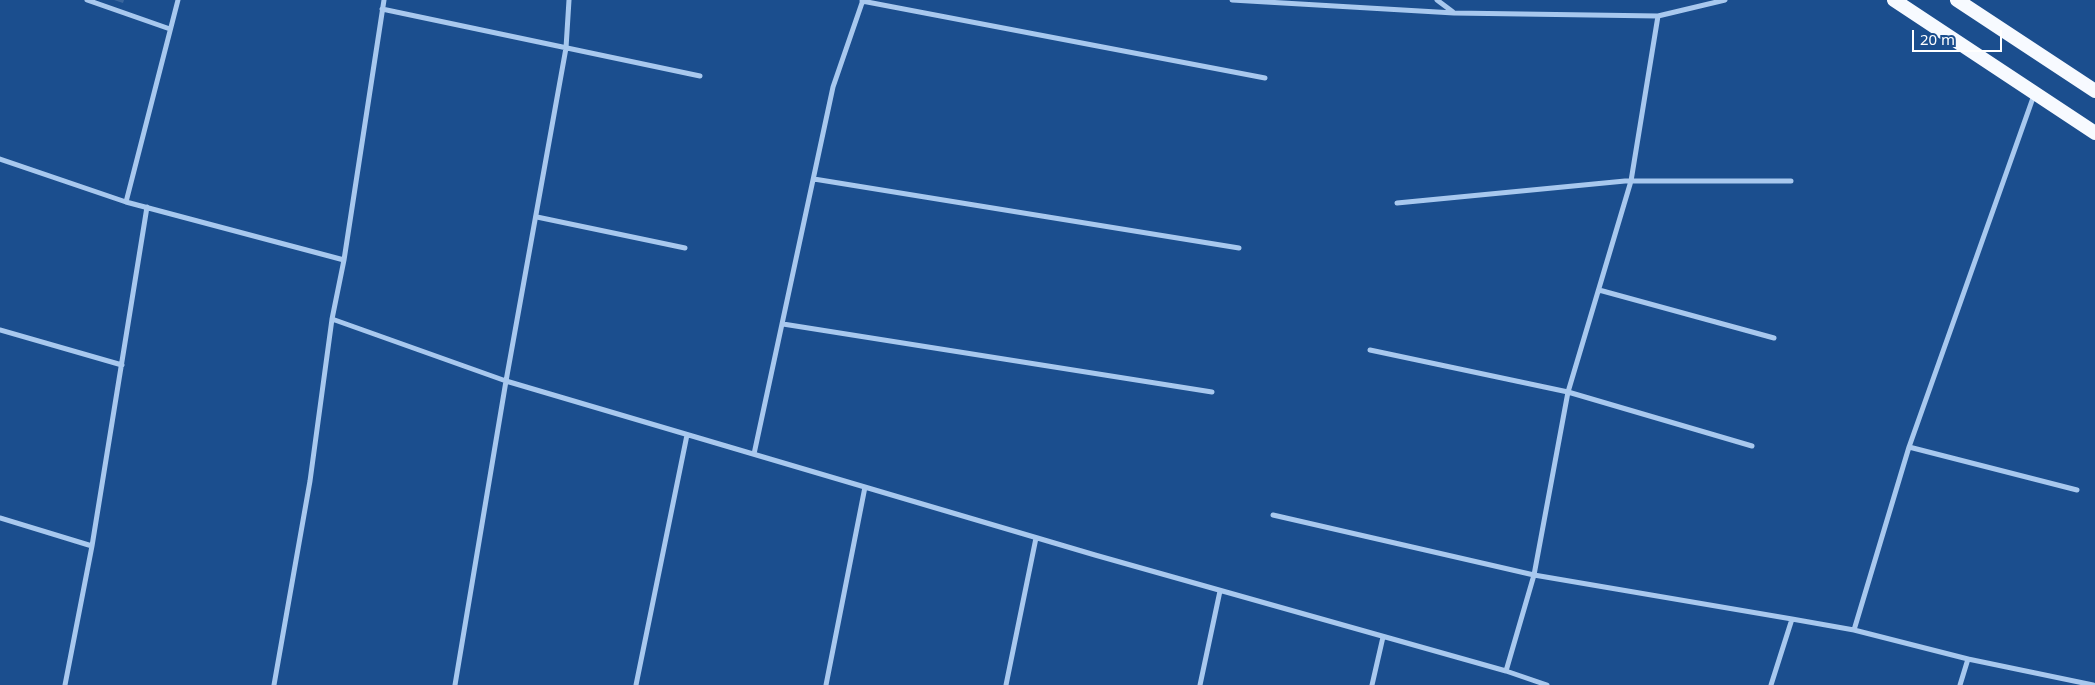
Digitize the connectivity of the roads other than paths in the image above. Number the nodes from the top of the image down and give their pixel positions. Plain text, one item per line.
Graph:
1 (87, 0) edge
2 (178, 0) edge
3 (384, 0) edge
4 (569, 0) edge
5 (1232, 0) edge
6 (1437, 0) edge
7 (1725, 0) edge
8 (1894, 0) edge
9 (1957, 0) edge
10 (863, 1) edge
11 (382, 9) junction
12 (1454, 13) junction
13 (1658, 16) junction
14 (170, 29) junction
15 (566, 48) junction
16 (700, 76) dead end
17 (1265, 78) dead end
18 (2095, 91) edge
19 (2034, 93) junction
20 (2095, 133) edge
21 (0, 159) edge
22 (814, 179) junction
23 (1631, 180) junction
24 (1791, 180) dead end
25 (126, 202) junction
26 (1397, 203) dead end
27 (147, 208) junction
28 (537, 217) junction
29 (685, 248) dead end
30 (1239, 248) dead end
31 (344, 260) junction
32 (1598, 290) junction
33 (332, 319) junction
34 (782, 324) junction
35 (0, 330) edge
36 (1774, 338) dead end
37 (1370, 350) dead end
38 (122, 365) junction
39 (506, 381) junction
40 (1212, 392) dead end
41 (1568, 392) junction
42 (687, 434) junction
43 (1752, 446) dead end
44 (1909, 447) junction
45 (754, 454) junction
46 (865, 487) junction
47 (2077, 490) dead end
48 (1273, 515) dead end
49 (0, 518) edge
50 (1036, 538) junction
51 (92, 546) junction
52 (1534, 576) junction
53 (1220, 591) junction
54 (1792, 619) junction
55 (1854, 630) junction
56 (1383, 637) junction
57 (1968, 659) junction
58 (1506, 671) junction
59 (64, 685) edge
60 (274, 685) edge
61 (455, 685) edge
62 (636, 685) edge
63 (826, 685) edge
64 (1006, 685) edge
65 (1200, 685) edge
66 (1372, 685) edge
67 (1547, 685) edge
68 (1772, 685) edge
69 (1960, 685) edge
70 (2094, 685) edge

1 - 14 street
2 - 14 street
3 - 11 street
4 - 15 street
5 - 12 street
6 - 12 street
7 - 13 street
8 - 19 highway
9 - 18 highway
10 - 17 street
10 - 22 street
11 - 15 street
11 - 31 street
12 - 13 street
13 - 23 street
14 - 25 street
15 - 16 street
15 - 28 street
19 - 20 highway
19 - 44 street
21 - 25 street
22 - 30 street
22 - 34 street
23 - 24 street
23 - 26 street
23 - 32 street
25 - 27 street
27 - 31 street
27 - 38 street
28 - 29 street
28 - 39 street
31 - 33 street
32 - 36 street
32 - 41 street
33 - 39 street
33 - 60 street
34 - 40 street
34 - 45 street
35 - 38 street
37 - 41 street
38 - 51 street
39 - 42 street
39 - 61 street
41 - 43 street
41 - 52 street
42 - 45 street
42 - 62 street
44 - 47 street
44 - 55 street
45 - 46 street
46 - 50 street
46 - 63 street
48 - 52 street
49 - 51 street
50 - 53 street
50 - 64 street
51 - 59 street
52 - 54 street
52 - 58 street
53 - 56 street
53 - 65 street
54 - 55 street
54 - 68 street
55 - 57 street
56 - 58 street
56 - 66 street
57 - 69 street
57 - 70 street
58 - 67 street

